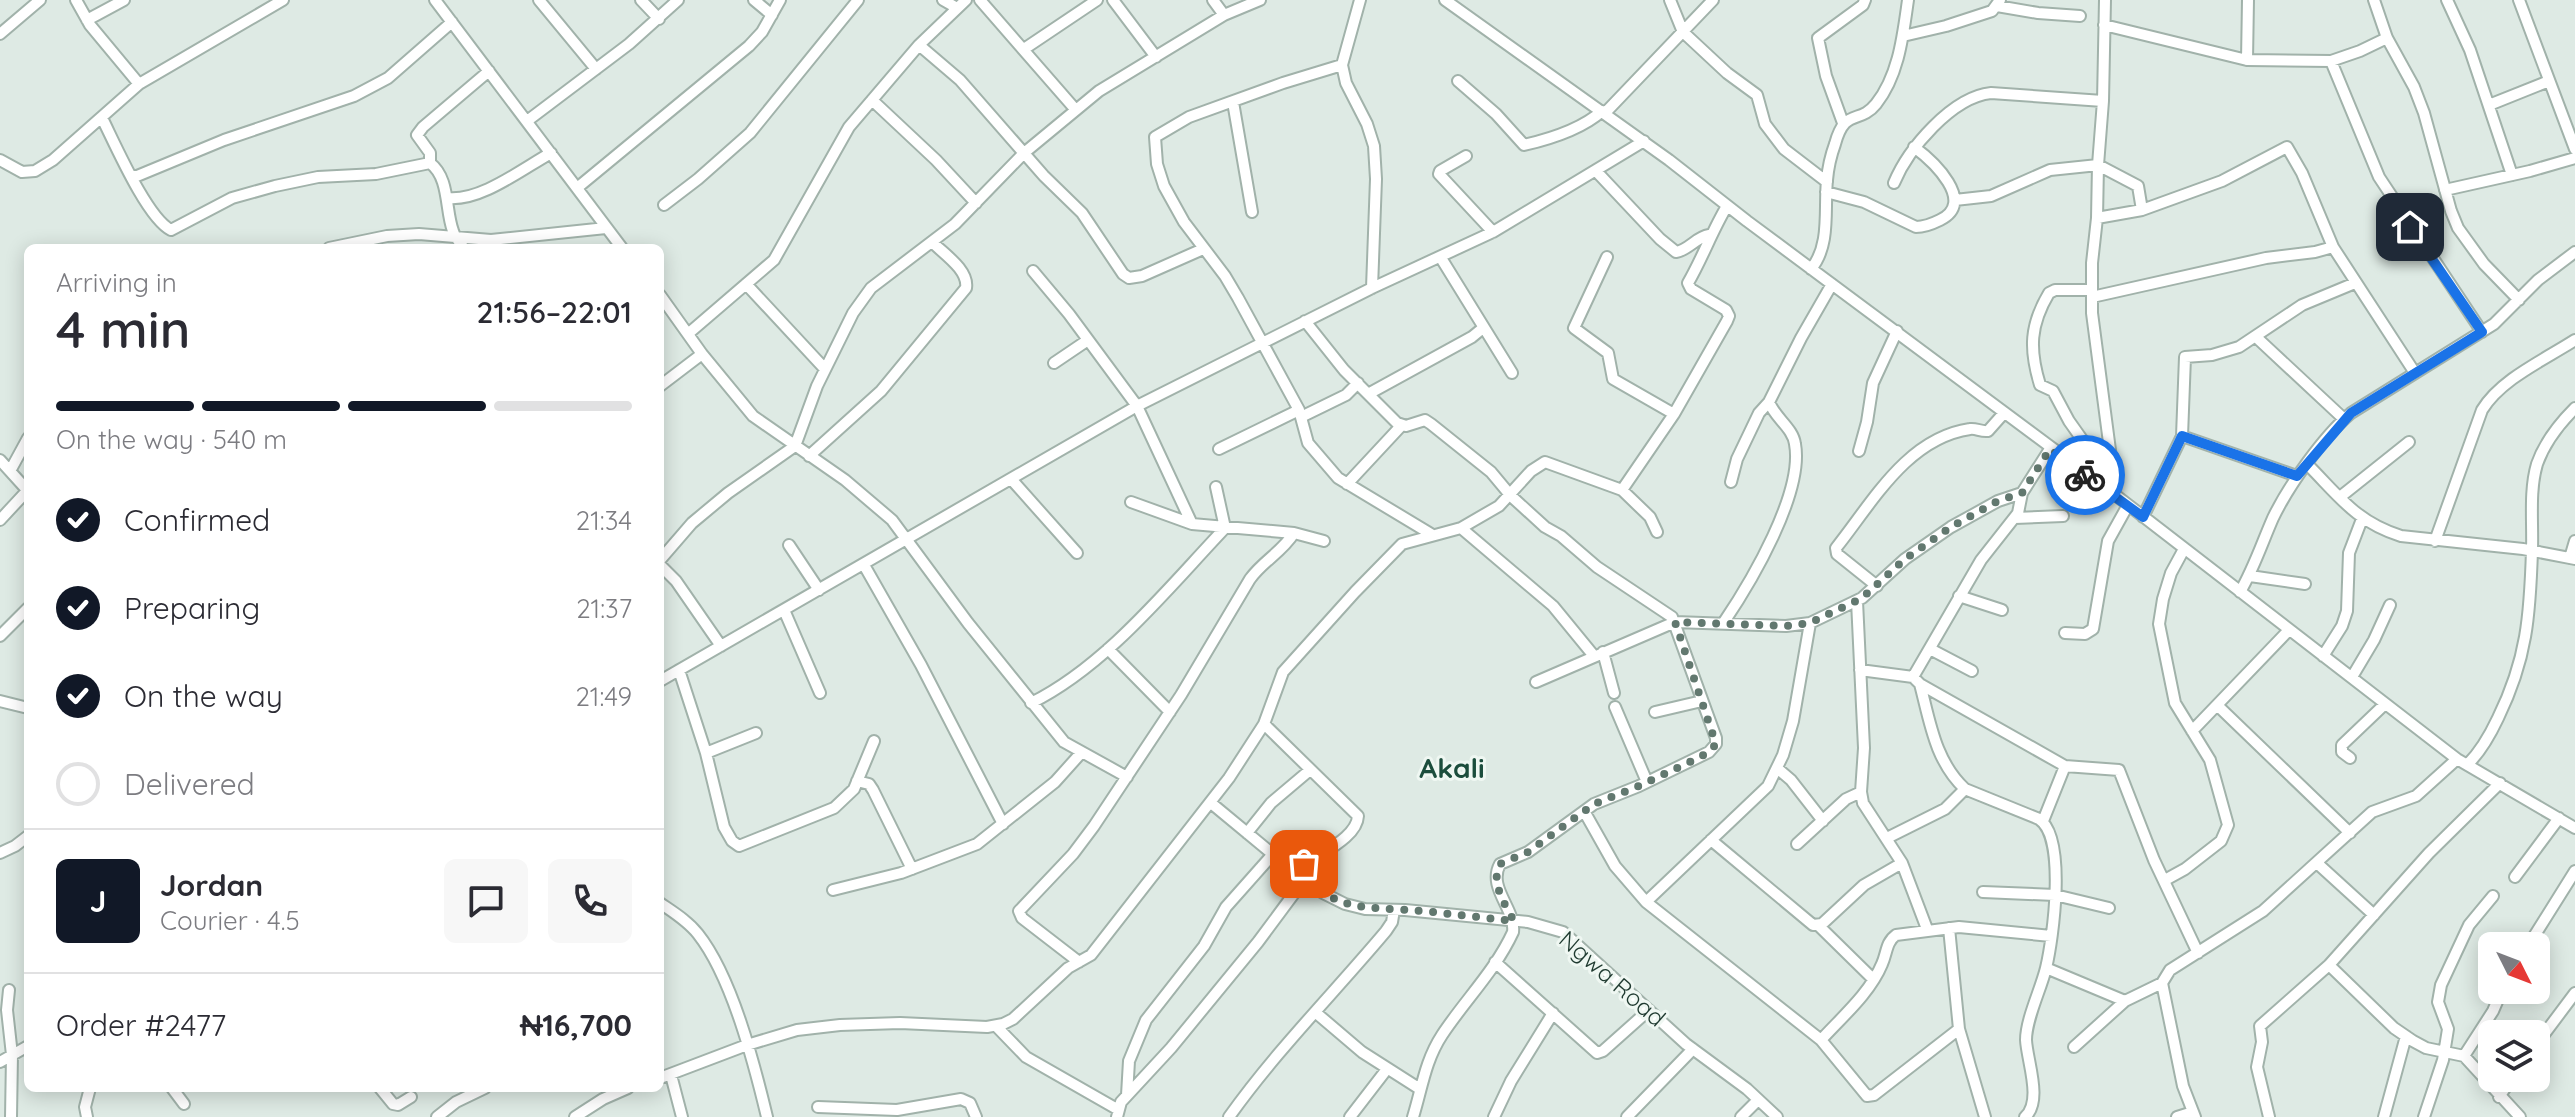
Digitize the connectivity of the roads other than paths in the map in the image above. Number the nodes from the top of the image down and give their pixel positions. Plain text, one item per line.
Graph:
1 (40, 0) edge
2 (76, 0) edge
3 (124, 0) edge
4 (283, 0) edge
5 (435, 0) edge
6 (539, 0) edge
7 (641, 0) edge
8 (678, 0) edge
9 (754, 0) edge
10 (780, 0) edge
11 (858, 0) edge
12 (943, 0) edge
13 (966, 0) edge
14 (980, 0) edge
15 (1097, 0) edge
16 (1113, 0) edge
17 (1213, 0) edge
18 (1260, 0) edge
19 (1360, 0) edge
20 (1445, 0) edge
21 (1670, 0) edge
22 (1713, 0) edge
23 (1865, 0) edge
24 (1908, 0) edge
25 (2105, 0) edge
26 (2248, 0) edge
27 (2374, 0) edge
28 (2447, 0) edge
29 (2519, 0) edge
30 (1998, 3) edge
31 (957, 8) junction
32 (772, 15) junction
33 (1224, 15) junction
34 (2080, 16) dead end
35 (659, 19) junction
36 (87, 20) junction
37 (452, 22) junction
38 (2104, 25) junction
39 (1683, 32) junction
40 (0, 34) edge
41 (1903, 36) junction
42 (2387, 38) junction
43 (919, 45) junction
44 (1024, 49) junction
45 (1156, 57) junction
46 (2247, 60) junction
47 (2331, 61) junction
48 (1342, 65) junction
49 (596, 69) junction
50 (489, 71) junction
51 (1458, 81) dead end
52 (2549, 81) junction
53 (139, 84) junction
54 (872, 100) junction
55 (2103, 101) junction
56 (1233, 102) junction
57 (2489, 105) junction
58 (1075, 109) junction
59 (1604, 112) junction
60 (102, 118) junction
61 (527, 121) junction
62 (1843, 123) junction
63 (2571, 126) edge
64 (1644, 141) junction
65 (1914, 147) junction
66 (2575, 149) edge
67 (551, 153) junction
68 (1024, 153) junction
69 (1466, 156) dead end
70 (2575, 158) edge
71 (0, 160) edge
72 (430, 163) junction
73 (2098, 165) junction
74 (1596, 171) junction
75 (2512, 175) junction
76 (132, 176) junction
77 (1894, 183) dead end
78 (1826, 187) junction
79 (577, 188) junction
80 (2445, 190) junction
81 (447, 198) junction
82 (1955, 200) junction
83 (976, 203) junction
84 (664, 205) dead end
85 (1727, 206) junction
86 (2142, 210) junction
87 (1252, 212) dead end
88 (2097, 218) junction
89 (606, 228) junction
90 (1493, 232) junction
91 (1709, 235) junction
92 (529, 236) junction
93 (456, 238) junction
94 (932, 242) junction
95 (340, 244) edge
96 (461, 244) edge
97 (533, 244) edge
98 (619, 244) edge
99 (2333, 247) junction
100 (1203, 249) junction
101 (2575, 252) edge
102 (1607, 257) dead end
103 (1441, 258) junction
104 (1811, 269) junction
105 (1033, 271) dead end
106 (2355, 283) junction
107 (746, 284) junction
108 (1832, 284) junction
109 (1372, 288) junction
110 (2092, 294) junction
111 (664, 300) edge
112 (2519, 300) junction
113 (1305, 321) junction
114 (1483, 328) junction
115 (1897, 331) junction
116 (2482, 332) junction
117 (689, 333) junction
118 (2256, 337) junction
119 (1088, 340) junction
120 (2575, 340) edge
121 (1262, 342) junction
122 (702, 354) junction
123 (1054, 363) dead end
124 (825, 369) junction
125 (1512, 373) dead end
126 (2415, 373) junction
127 (664, 383) edge
128 (1358, 383) junction
129 (1370, 393) junction
130 (1769, 402) junction
131 (1137, 406) junction
132 (2575, 408) edge
133 (1300, 413) junction
134 (2004, 413) junction
135 (1674, 414) junction
136 (2344, 419) junction
137 (1401, 426) junction
138 (2182, 436) junction
139 (2409, 442) dead end
140 (24, 445) edge
141 (795, 446) junction
142 (1219, 449) dead end
143 (2050, 449) junction
144 (1859, 451) dead end
145 (809, 456) junction
146 (0, 460) edge
147 (2307, 464) junction
148 (10, 471) junction
149 (2113, 473) junction
150 (2297, 476) junction
151 (1011, 479) junction
152 (1731, 482) dead end
153 (1347, 484) junction
154 (24, 487) edge
155 (1216, 487) dead end
156 (2107, 489) junction
157 (1622, 490) junction
158 (2022, 493) junction
159 (24, 495) edge
160 (1511, 496) junction
161 (2340, 497) junction
162 (1131, 502) dead end
163 (2128, 505) junction
164 (2063, 516) dead end
165 (2143, 517) junction
166 (2015, 518) junction
167 (2362, 519) junction
168 (0, 520) edge
169 (1192, 524) junction
170 (1225, 528) junction
171 (1461, 528) junction
172 (1657, 532) dead end
173 (1294, 533) junction
174 (1431, 534) junction
175 (908, 539) junction
176 (1324, 541) dead end
177 (2435, 541) junction
178 (2575, 541) edge
179 (789, 545) dead end
180 (2184, 549) junction
181 (2532, 551) junction
182 (1077, 553) dead end
183 (664, 557) edge
184 (2573, 558) edge
185 (864, 565) junction
186 (664, 567) edge
187 (2250, 576) junction
188 (2305, 584) dead end
189 (1877, 586) junction
190 (819, 590) junction
191 (2240, 592) junction
192 (1959, 596) junction
193 (1857, 601) junction
194 (2390, 605) dead end
195 (784, 610) junction
196 (2002, 610) dead end
197 (24, 612) edge
198 (1675, 622) junction
199 (1724, 622) junction
200 (1810, 623) junction
201 (2289, 630) junction
202 (2065, 633) dead end
203 (0, 636) edge
204 (721, 646) junction
205 (1108, 649) junction
206 (1930, 649) junction
207 (1598, 654) junction
208 (2323, 656) junction
209 (679, 670) junction
210 (1860, 670) junction
211 (1972, 671) dead end
212 (2352, 677) junction
213 (664, 679) edge
214 (1917, 680) junction
215 (1536, 682) dead end
216 (820, 693) dead end
217 (1614, 693) dead end
218 (0, 701) edge
219 (1702, 701) junction
220 (1031, 703) junction
221 (2385, 704) junction
222 (2218, 706) junction
223 (24, 707) edge
224 (1615, 707) dead end
225 (1170, 712) junction
226 (1655, 712) dead end
227 (1264, 724) junction
228 (2192, 731) junction
229 (756, 733) dead end
230 (874, 741) dead end
231 (706, 753) junction
232 (1081, 753) junction
233 (2350, 758) dead end
234 (2457, 759) junction
235 (2468, 764) junction
236 (2065, 766) junction
237 (1777, 768) junction
238 (1310, 770) junction
239 (1127, 777) junction
240 (857, 781) junction
241 (1647, 782) junction
242 (2500, 783) junction
243 (1965, 789) junction
244 (1861, 792) junction
245 (1211, 803) junction
246 (1584, 811) junction
247 (2559, 818) junction
248 (1823, 821) junction
249 (2043, 821) junction
250 (1003, 824) junction
251 (2575, 828) edge
252 (1247, 833) junction
253 (2350, 833) junction
254 (1887, 838) junction
255 (24, 839) edge
256 (1711, 840) junction
257 (1797, 844) dead end
258 (0, 853) edge
259 (1273, 854) junction
260 (1902, 863) junction
261 (2318, 864) junction
262 (912, 869) junction
263 (2575, 871) edge
264 (1300, 876) junction
265 (2515, 877) dead end
266 (2165, 880) junction
267 (833, 890) dead end
268 (1983, 892) dead end
269 (2055, 895) junction
270 (2493, 896) dead end
271 (1646, 902) junction
272 (664, 906) edge
273 (2109, 908) dead end
274 (1394, 910) junction
275 (2374, 915) junction
276 (1514, 921) junction
277 (1818, 925) junction
278 (1949, 928) junction
279 (1927, 929) junction
280 (2537, 932) edge
281 (2051, 936) junction
282 (2198, 953) junction
283 (1079, 962) junction
284 (1495, 962) junction
285 (2329, 965) junction
286 (2046, 968) junction
287 (1873, 979) junction
288 (2162, 983) junction
289 (9, 990) dead end
290 (2575, 993) edge
291 (2125, 1001) junction
292 (2495, 1004) edge
293 (1649, 1010) junction
294 (1315, 1012) junction
295 (1553, 1013) junction
296 (996, 1026) junction
297 (2550, 1026) edge
298 (1959, 1029) junction
299 (2406, 1036) junction
300 (1821, 1040) junction
301 (747, 1045) junction
302 (2074, 1047) dead end
303 (24, 1048) edge
304 (1693, 1049) junction
305 (2444, 1053) junction
306 (12, 1055) junction
307 (2464, 1056) junction
308 (0, 1062) edge
309 (1387, 1069) junction
310 (666, 1076) edge
311 (1420, 1089) junction
312 (89, 1092) edge
313 (175, 1092) edge
314 (383, 1092) edge
315 (477, 1092) edge
316 (619, 1092) edge
317 (2502, 1092) edge
318 (1127, 1095) junction
319 (411, 1097) dead end
320 (2499, 1097) junction
321 (1758, 1100) junction
322 (184, 1104) dead end
323 (818, 1107) dead end
324 (1117, 1113) edge
325 (2194, 1115) edge
326 (11, 1117) edge
327 (87, 1117) edge
328 (437, 1117) edge
329 (575, 1117) edge
330 (682, 1117) edge
331 (767, 1117) edge
332 (976, 1117) edge
333 (1229, 1117) edge
334 (1350, 1117) edge
335 (1413, 1117) edge
336 (1494, 1117) edge
337 (1627, 1117) edge
338 (1741, 1117) edge
339 (1777, 1117) edge
340 (1985, 1117) edge
341 (2025, 1117) edge
342 (2177, 1117) edge
343 (2269, 1117) edge
344 (2384, 1117) edge
345 (2424, 1117) edge
346 (2520, 1117) edge

1 - 40 street
2 - 36 street
3 - 36 street
4 - 53 street
5 - 37 street
6 - 49 street
7 - 35 street
8 - 35 street
9 - 32 street
10 - 32 street
11 - 84 street
12 - 31 street
13 - 31 street
14 - 44 street
15 - 44 street
16 - 45 street
17 - 33 street
18 - 33 street
19 - 48 street
20 - 59 street
21 - 39 street
22 - 39 street
23 - 62 street
24 - 41 street
25 - 38 street
26 - 46 street
27 - 42 street
28 - 57 street
29 - 52 street
30 - 34 street
30 - 41 street
31 - 43 street
32 - 79 street
33 - 45 street
35 - 49 street
36 - 53 street
37 - 50 street
37 - 76 street
38 - 46 street
38 - 55 street
39 - 59 street
39 - 78 street
41 - 62 street
42 - 47 street
42 - 80 street
43 - 54 street
43 - 68 street
44 - 58 street
45 - 58 street
46 - 47 street
47 - 116 street
48 - 56 street
48 - 109 street
49 - 61 street
50 - 61 street
50 - 72 street
51 - 59 street
52 - 57 street
52 - 63 street
53 - 60 street
54 - 83 street
54 - 107 street
55 - 65 street
55 - 73 street
56 - 87 street
56 - 100 street
57 - 75 street
58 - 68 street
59 - 64 street
60 - 71 street
60 - 76 street
61 - 67 street
62 - 78 street
63 - 66 street
64 - 74 street
64 - 85 street
65 - 77 street
65 - 82 street
67 - 79 street
67 - 81 street
68 - 83 street
68 - 100 street
69 - 90 street
70 - 75 street
72 - 76 street
72 - 81 street
73 - 82 street
73 - 86 street
73 - 88 street
74 - 90 street
74 - 91 street
75 - 80 street
78 - 82 street
78 - 104 street
79 - 89 street
80 - 112 street
81 - 93 street
83 - 94 street
85 - 91 street
85 - 104 street
86 - 88 street
86 - 99 street
88 - 110 street
89 - 92 street
89 - 98 street
90 - 103 street
91 - 135 street
92 - 93 street
92 - 97 street
93 - 95 street
93 - 96 street
94 - 124 street
94 - 145 street
99 - 106 street
99 - 110 street
100 - 121 street
101 - 112 street
102 - 135 street
103 - 109 street
103 - 114 street
104 - 108 street
105 - 119 street
106 - 118 street
106 - 126 street
107 - 117 street
107 - 124 street
108 - 115 street
108 - 130 street
109 - 113 street
110 - 149 street
110 - 149 street
111 - 117 street
112 - 116 street
113 - 121 street
113 - 128 street
114 - 125 street
114 - 129 street
115 - 134 street
115 - 144 street
116 - 126 street
117 - 122 street
118 - 136 street
118 - 138 street
119 - 123 street
119 - 131 street
120 - 177 street
121 - 131 street
121 - 133 street
122 - 127 street
122 - 141 street
124 - 141 street
126 - 136 street
128 - 129 street
128 - 133 street
129 - 137 street
130 - 152 street
130 - 199 street
131 - 151 street
131 - 169 street
132 - 181 street
133 - 142 street
133 - 153 street
134 - 143 street
134 - 189 street
135 - 157 street
136 - 147 street
137 - 153 street
137 - 160 street
138 - 150 street
138 - 165 street
139 - 161 street
140 - 148 street
141 - 145 street
141 - 183 street
143 - 156 street
143 - 158 street
145 - 175 street
146 - 148 street
147 - 150 street
147 - 161 street
148 - 154 street
149 - 156 street
150 - 187 street
151 - 175 street
151 - 182 street
153 - 174 street
155 - 170 street
156 - 163 street
157 - 160 street
157 - 172 street
158 - 166 street
158 - 189 street
159 - 168 street
160 - 171 street
160 - 198 street
161 - 167 street
162 - 169 street
163 - 165 street
163 - 202 street
164 - 166 street
165 - 180 street
166 - 192 street
167 - 177 street
167 - 208 street
169 - 170 street
170 - 173 street
170 - 205 street
171 - 174 street
171 - 207 street
173 - 176 street
173 - 225 street
174 - 227 street
175 - 185 street
175 - 220 street
177 - 181 street
178 - 184 street
179 - 190 street
180 - 191 street
180 - 228 street
181 - 184 street
181 - 235 street
185 - 190 street
185 - 250 street
186 - 204 street
187 - 188 street
187 - 191 street
189 - 193 street
190 - 195 street
191 - 201 street
192 - 196 street
192 - 206 street
193 - 200 street
193 - 210 street
194 - 212 street
195 - 204 street
195 - 216 street
197 - 203 street
198 - 199 street
198 - 207 street
198 - 219 street
199 - 200 street
200 - 237 street
201 - 208 street
201 - 222 street
204 - 209 street
205 - 220 street
205 - 225 street
206 - 211 street
206 - 214 street
207 - 215 street
207 - 217 street
208 - 212 street
209 - 213 street
209 - 231 street
210 - 214 street
210 - 244 street
212 - 221 street
214 - 236 street
214 - 243 street
218 - 223 street
219 - 226 street
219 - 241 street
220 - 232 street
221 - 233 street
221 - 234 street
222 - 228 street
222 - 253 street
224 - 241 street
225 - 239 street
227 - 238 street
227 - 245 street
228 - 266 street
229 - 231 street
230 - 240 street
231 - 240 street
232 - 239 street
232 - 250 street
234 - 235 street
234 - 253 street
235 - 242 street
236 - 249 street
236 - 266 street
237 - 248 street
237 - 256 street
238 - 252 street
238 - 264 street
239 - 283 street
240 - 262 street
241 - 246 street
242 - 247 street
242 - 275 street
243 - 249 street
243 - 254 street
244 - 248 street
244 - 254 street
245 - 252 street, Ngwa Road
245 - 283 street
246 - 271 street
246 - 276 street
247 - 251 street
247 - 265 street
248 - 257 street
249 - 269 street
250 - 262 street
252 - 259 street, Ngwa Road
253 - 261 street
254 - 260 street
255 - 258 street
256 - 271 street
256 - 277 street
259 - 264 street, Ngwa Road
259 - 318 street
260 - 277 street
260 - 279 street
261 - 275 street
261 - 282 street
262 - 267 street
263 - 280 street
264 - 274 street, Ngwa Road
264 - 318 street
266 - 282 street
268 - 269 street
269 - 273 street
269 - 281 street
270 - 305 street
271 - 300 street
272 - 301 street
274 - 276 street, Ngwa Road
274 - 294 street
275 - 285 street
276 - 284 street
276 - 293 street, Ngwa Road
277 - 287 street
278 - 279 street
278 - 281 street
278 - 298 street
279 - 287 street
281 - 286 street
282 - 288 street
283 - 296 street
284 - 295 street
284 - 311 street
285 - 299 street
285 - 343 street
286 - 291 street
286 - 341 street
287 - 300 street
288 - 291 street
288 - 325 street
289 - 306 street
290 - 297 street
291 - 302 street
292 - 307 street
293 - 295 street
293 - 304 street, Ngwa Road
294 - 309 street
294 - 333 street
295 - 336 street
296 - 301 street
296 - 324 street
298 - 300 street
298 - 340 street
299 - 305 street
299 - 344 street
301 - 310 street
301 - 331 street
303 - 306 street
304 - 321 street, Ngwa Road
304 - 337 street
305 - 307 street
305 - 345 street
306 - 308 street
306 - 326 street
307 - 320 street
309 - 311 street
309 - 334 street
310 - 330 street
311 - 335 street
312 - 327 street
313 - 322 street
314 - 319 street
315 - 328 street
316 - 329 street
317 - 320 street
318 - 324 street
320 - 346 street
321 - 338 street
321 - 339 street, Ngwa Road
323 - 332 street
325 - 342 street

